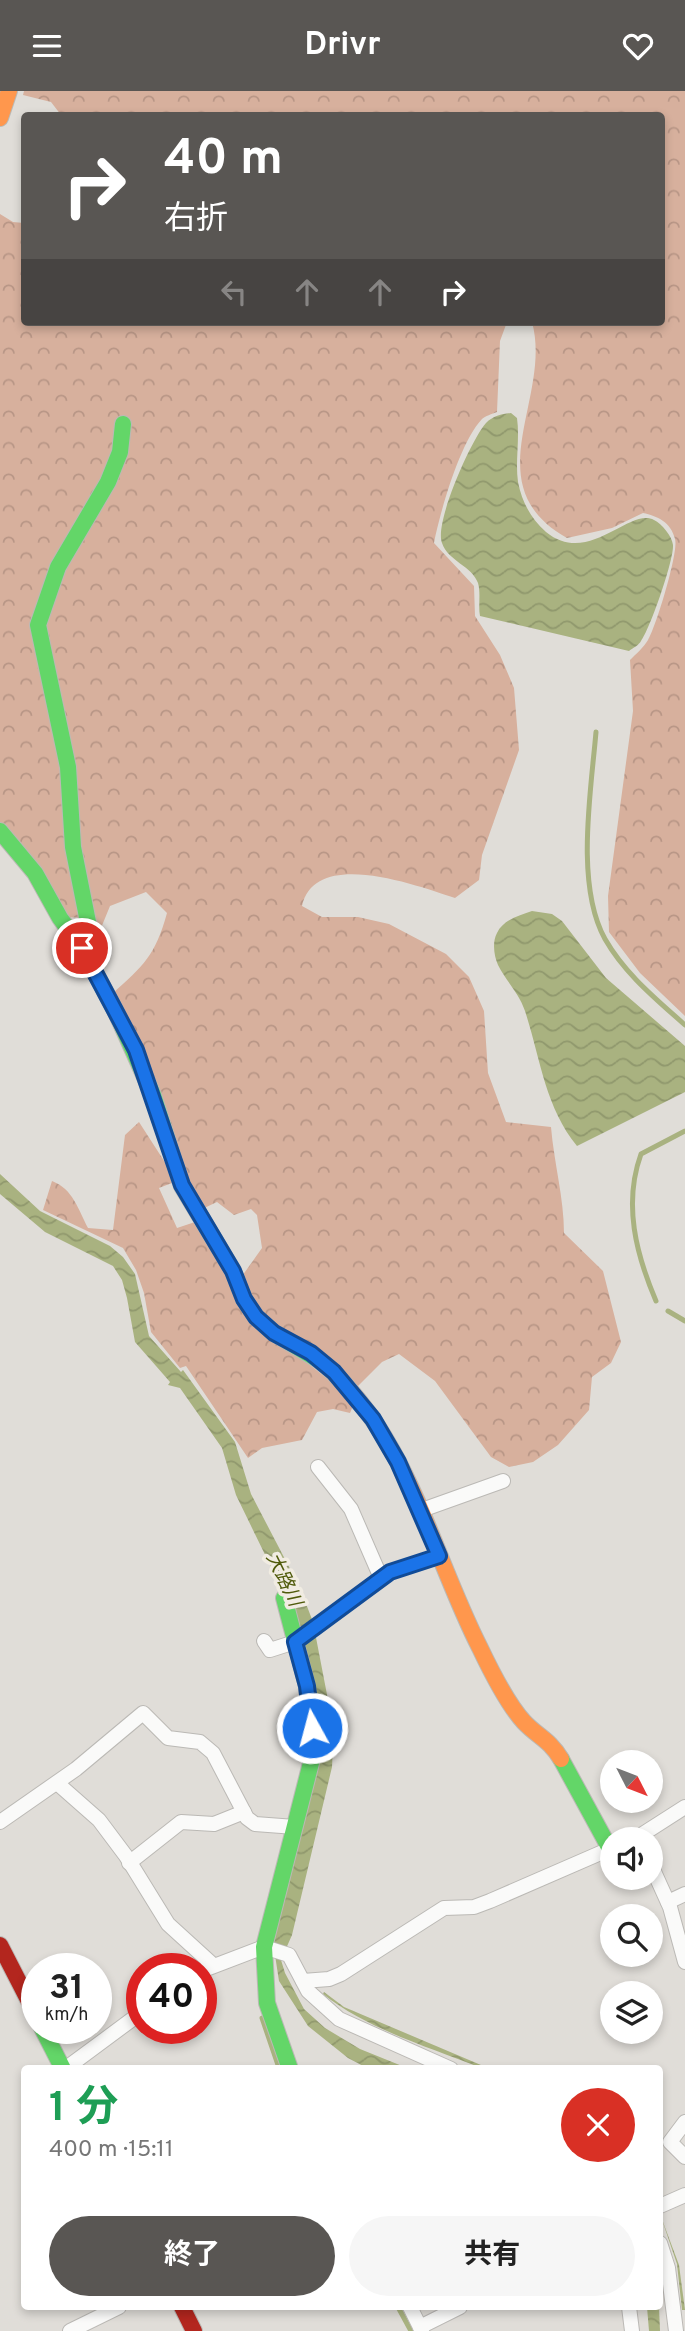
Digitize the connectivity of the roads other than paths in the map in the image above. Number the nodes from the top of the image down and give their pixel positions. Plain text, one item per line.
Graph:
1 (9, 91) edge
2 (0, 118) edge
3 (122, 425) dead end
4 (0, 831) edge
5 (88, 959) junction
6 (318, 1467) dead end
7 (503, 1481) dead end
8 (419, 1511) junction
9 (439, 1556) junction
10 (381, 1578) junction
11 (284, 1598) dead end
12 (264, 1641) dead end
13 (295, 1642) junction
14 (57, 1783) junction
15 (685, 1807) edge
16 (244, 1812) junction
17 (0, 1822) edge
18 (295, 1827) junction
19 (654, 1827) edge
20 (600, 1829) edge
21 (600, 1854) edge
22 (129, 1863) junction
23 (662, 1890) edge
24 (685, 1895) edge
25 (668, 1902) junction
26 (0, 1945) edge
27 (267, 1948) junction
28 (194, 1953) edge
29 (685, 1962) edge
30 (217, 1965) edge
31 (303, 1981) junction
32 (21, 1986) edge
33 (126, 2024) edge
34 (51, 2044) edge
35 (62, 2065) edge
36 (69, 2065) edge
37 (289, 2065) edge
38 (442, 2065) edge
39 (685, 2122) edge
40 (685, 2157) edge
41 (685, 2195) edge
42 (663, 2205) edge
43 (663, 2252) edge
44 (112, 2310) edge
45 (183, 2310) edge
46 (412, 2310) edge
47 (455, 2310) edge
48 (629, 2310) edge
49 (421, 2329) edge
50 (70, 2331) edge
51 (194, 2331) edge
52 (632, 2331) edge
53 (676, 2331) edge

1 - 2 street
3 - 5 street
4 - 5 street
5 - 8 street
6 - 10 street
7 - 8 street
8 - 9 street
9 - 10 street
9 - 20 street
10 - 13 street
11 - 13 street
12 - 13 street
13 - 18 street
14 - 16 street
14 - 17 street
14 - 22 street
15 - 19 street
16 - 18 street
16 - 22 street
18 - 27 street
21 - 31 street
22 - 28 street
23 - 25 street
24 - 25 street
25 - 29 street
26 - 32 street
27 - 30 street
27 - 31 street
27 - 37 street
31 - 38 street
33 - 36 street
34 - 35 street
39 - 40 street
41 - 42 street
43 - 53 street
44 - 50 street
45 - 51 street
46 - 49 street
47 - 49 street
48 - 52 street

